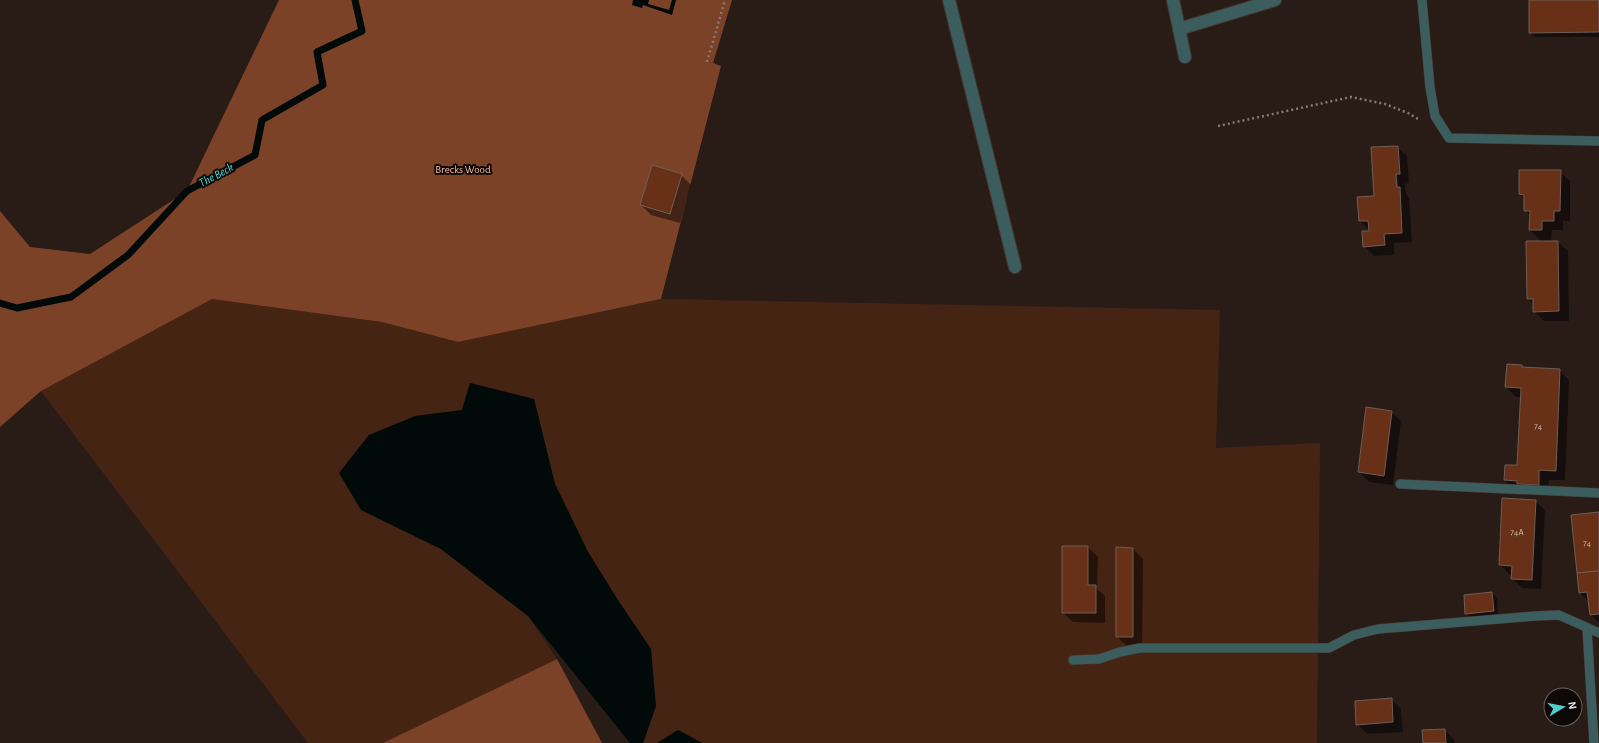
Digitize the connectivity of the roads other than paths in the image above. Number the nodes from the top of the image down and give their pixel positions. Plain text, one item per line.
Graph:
1 (949, 0) edge
2 (1173, 0) edge
3 (1275, 0) edge
4 (1422, 0) edge
5 (1179, 29) junction
6 (1185, 57) dead end
7 (1599, 141) edge
8 (1015, 267) dead end
9 (1400, 484) dead end
10 (1599, 493) edge
11 (1587, 628) junction
12 (1599, 633) edge
13 (1072, 660) dead end
14 (1594, 743) edge

1 - 8 street
2 - 5 street
3 - 5 street
4 - 7 lane
5 - 6 street
9 - 10 lane
11 - 12 lane
11 - 13 lane
11 - 14 lane

